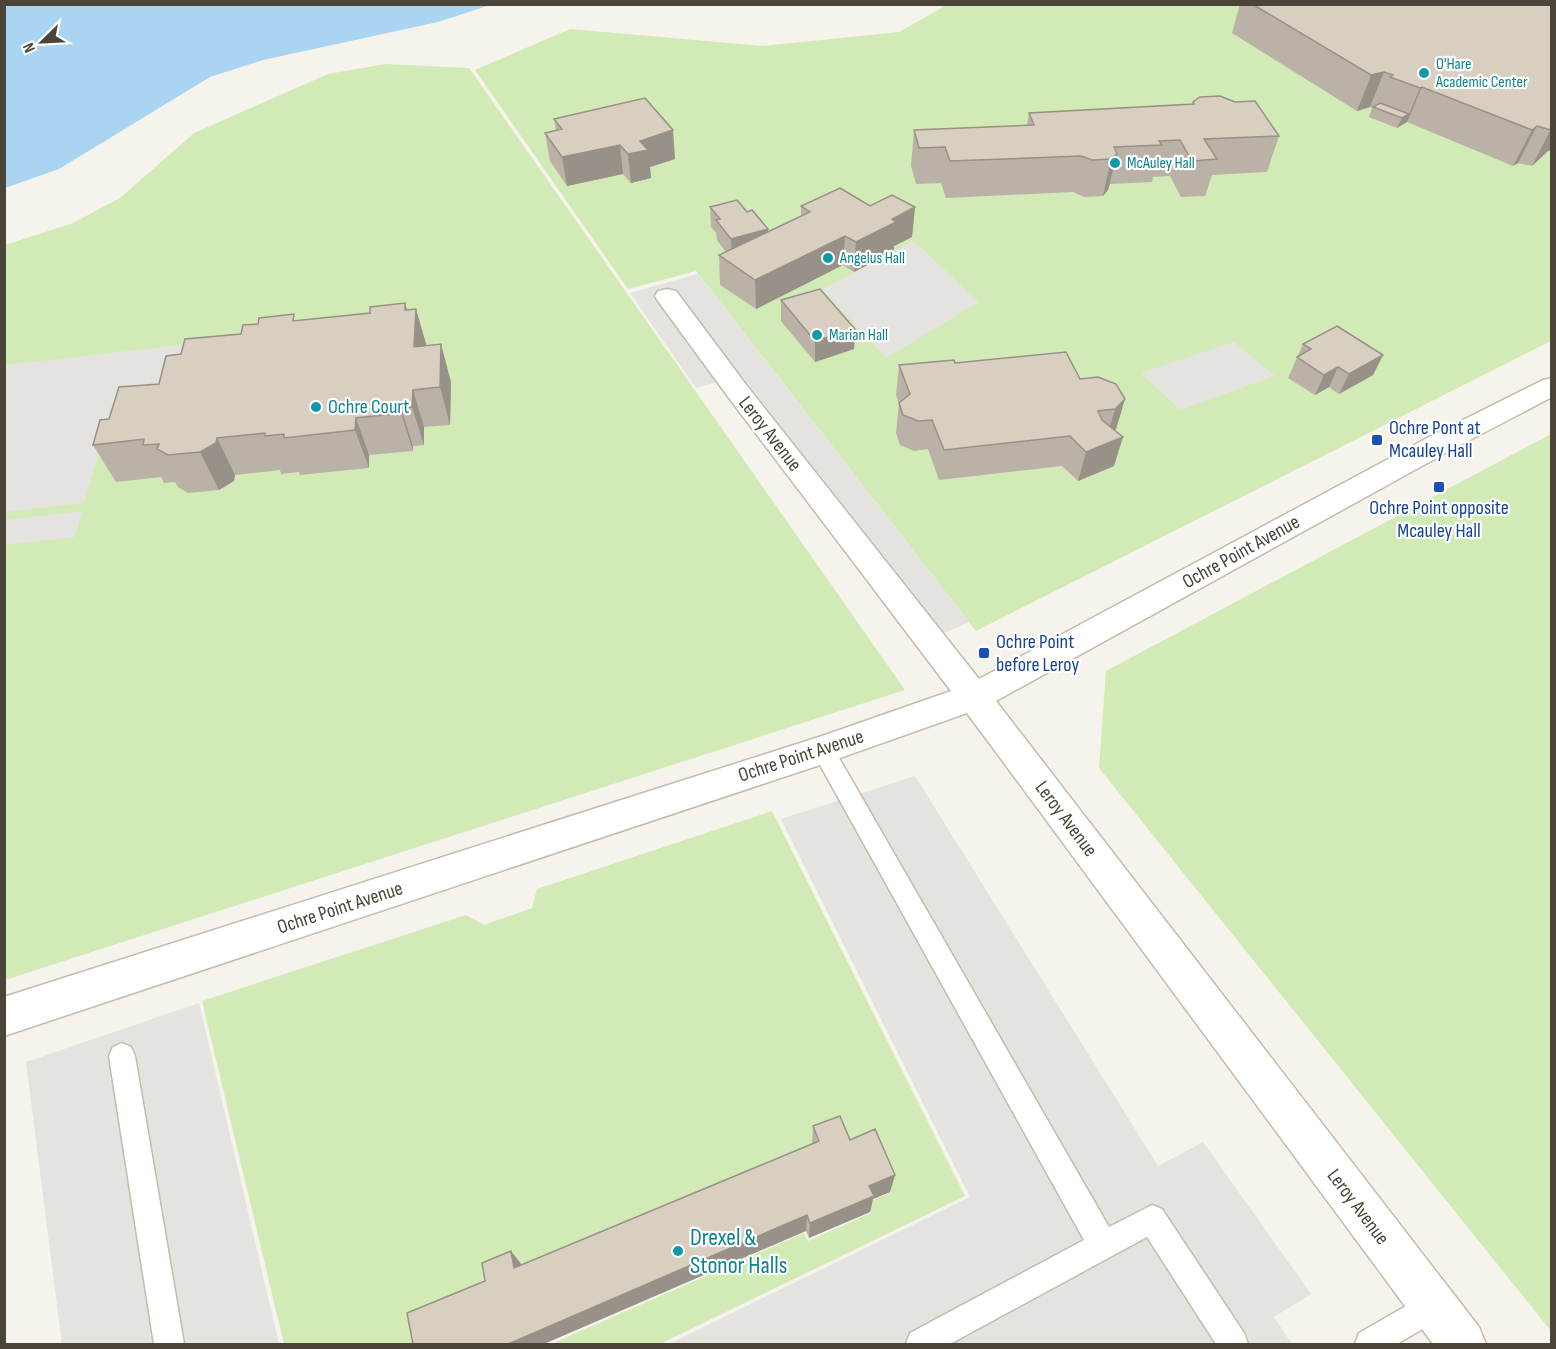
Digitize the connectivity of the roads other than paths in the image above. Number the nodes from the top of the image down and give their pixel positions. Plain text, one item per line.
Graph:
1 (667, 296) dead end
2 (1551, 386) edge
3 (974, 697) junction
4 (823, 750) junction
5 (4, 1017) edge
6 (122, 1056) dead end
7 (1103, 1245) junction
8 (1432, 1306) junction
9 (169, 1344) edge
10 (921, 1344) edge
11 (1233, 1344) edge
12 (1370, 1344) edge
13 (1462, 1344) edge

1 - 3 street, Leroy Avenue
2 - 3 street, Ochre Point Avenue
3 - 4 street, Ochre Point Avenue
3 - 8 street, Leroy Avenue
4 - 5 street, Ochre Point Avenue
4 - 7 lane
6 - 9 lane
7 - 10 lane
7 - 11 lane
8 - 12 lane
8 - 13 street, Leroy Avenue

